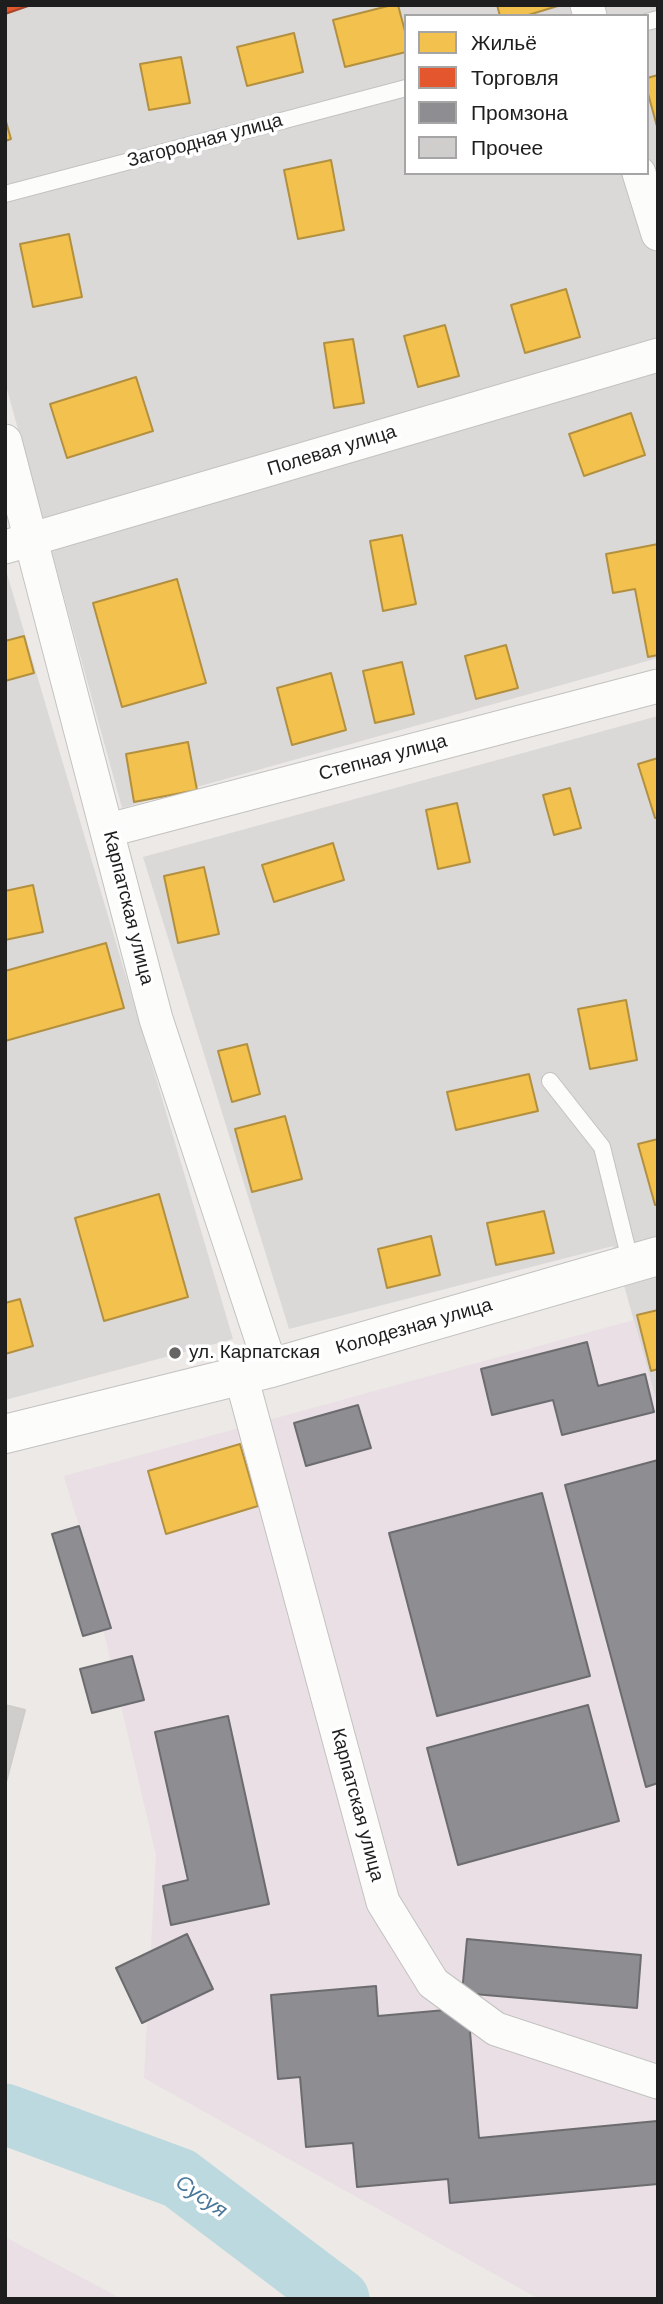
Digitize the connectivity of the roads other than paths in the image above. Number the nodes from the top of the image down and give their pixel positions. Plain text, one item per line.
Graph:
1 (404, 89) edge
2 (640, 175) edge
3 (5, 194) edge
4 (658, 234) edge
5 (658, 355) edge
6 (5, 441) edge
7 (19, 543) edge
8 (658, 686) edge
9 (109, 830) junction
10 (550, 1081) dead end
11 (644, 1260) edge
12 (256, 1372) junction
13 (5, 1434) edge
14 (658, 2082) edge

1 - 3 lane, Загородная улица
2 - 4 street
5 - 7 street, Полевая улица
6 - 7 street, Карпатская улица
7 - 9 street, Карпатская улица
8 - 9 street, Степная улица
9 - 12 street, Карпатская улица
10 - 11 lane
11 - 12 street, Колодезная улица
12 - 13 street, Колодезная улица
12 - 14 street, Карпатская улица

